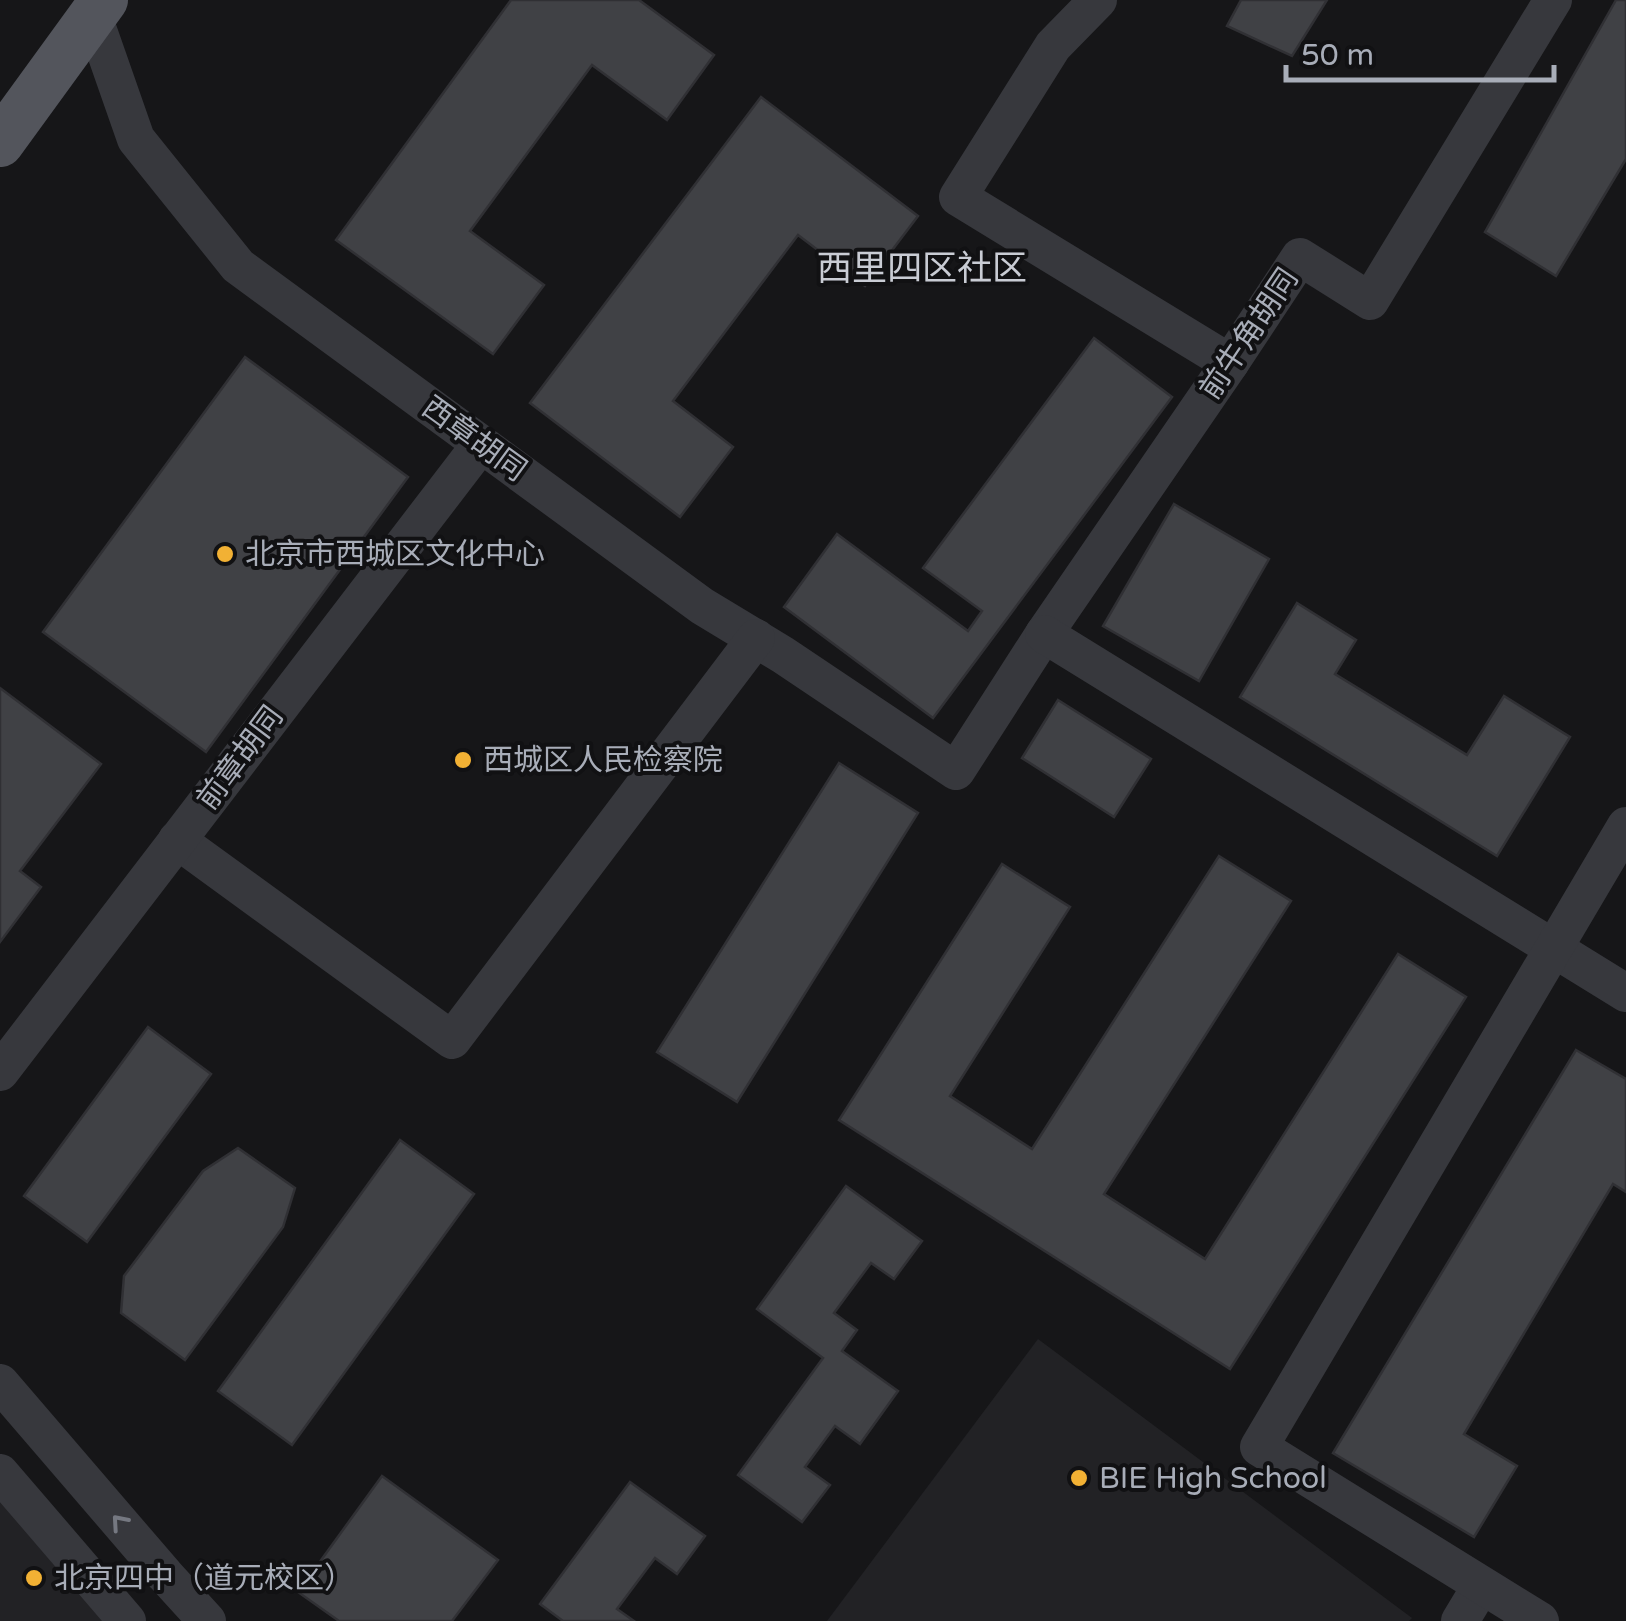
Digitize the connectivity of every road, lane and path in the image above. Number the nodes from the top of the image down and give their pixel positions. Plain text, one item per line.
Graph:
1 (1098, 0) edge
2 (1553, 0) edge
3 (99, 8) edge
4 (0, 143) edge
5 (1230, 363) junction
6 (481, 444) junction
7 (1044, 634) junction
8 (756, 638) junction
9 (956, 771) joint
10 (1626, 826) edge
11 (178, 840) junction
12 (1552, 948) junction
13 (1626, 993) edge
14 (0, 1072) edge
15 (0, 1383) edge
16 (0, 1474) edge
17 (1481, 1586) junction
18 (128, 1621) edge
19 (208, 1621) edge
20 (1460, 1621) edge
21 (1540, 1621) edge

1 - 5 street
2 - 5 street, 前牛角胡同
3 - 4 main road
3 - 6 street, 西章胡同
5 - 7 street, 前牛角胡同
6 - 8 street, 西章胡同
6 - 11 street, 前章胡同
7 - 9 street, 前牛角胡同
7 - 12 street
8 - 9 street, 西章胡同
8 - 11 street
10 - 12 street
11 - 14 street, 前章胡同
12 - 13 street
12 - 17 street
19 -> 15 street
16 - 18 street
17 - 20 street
17 - 21 street

